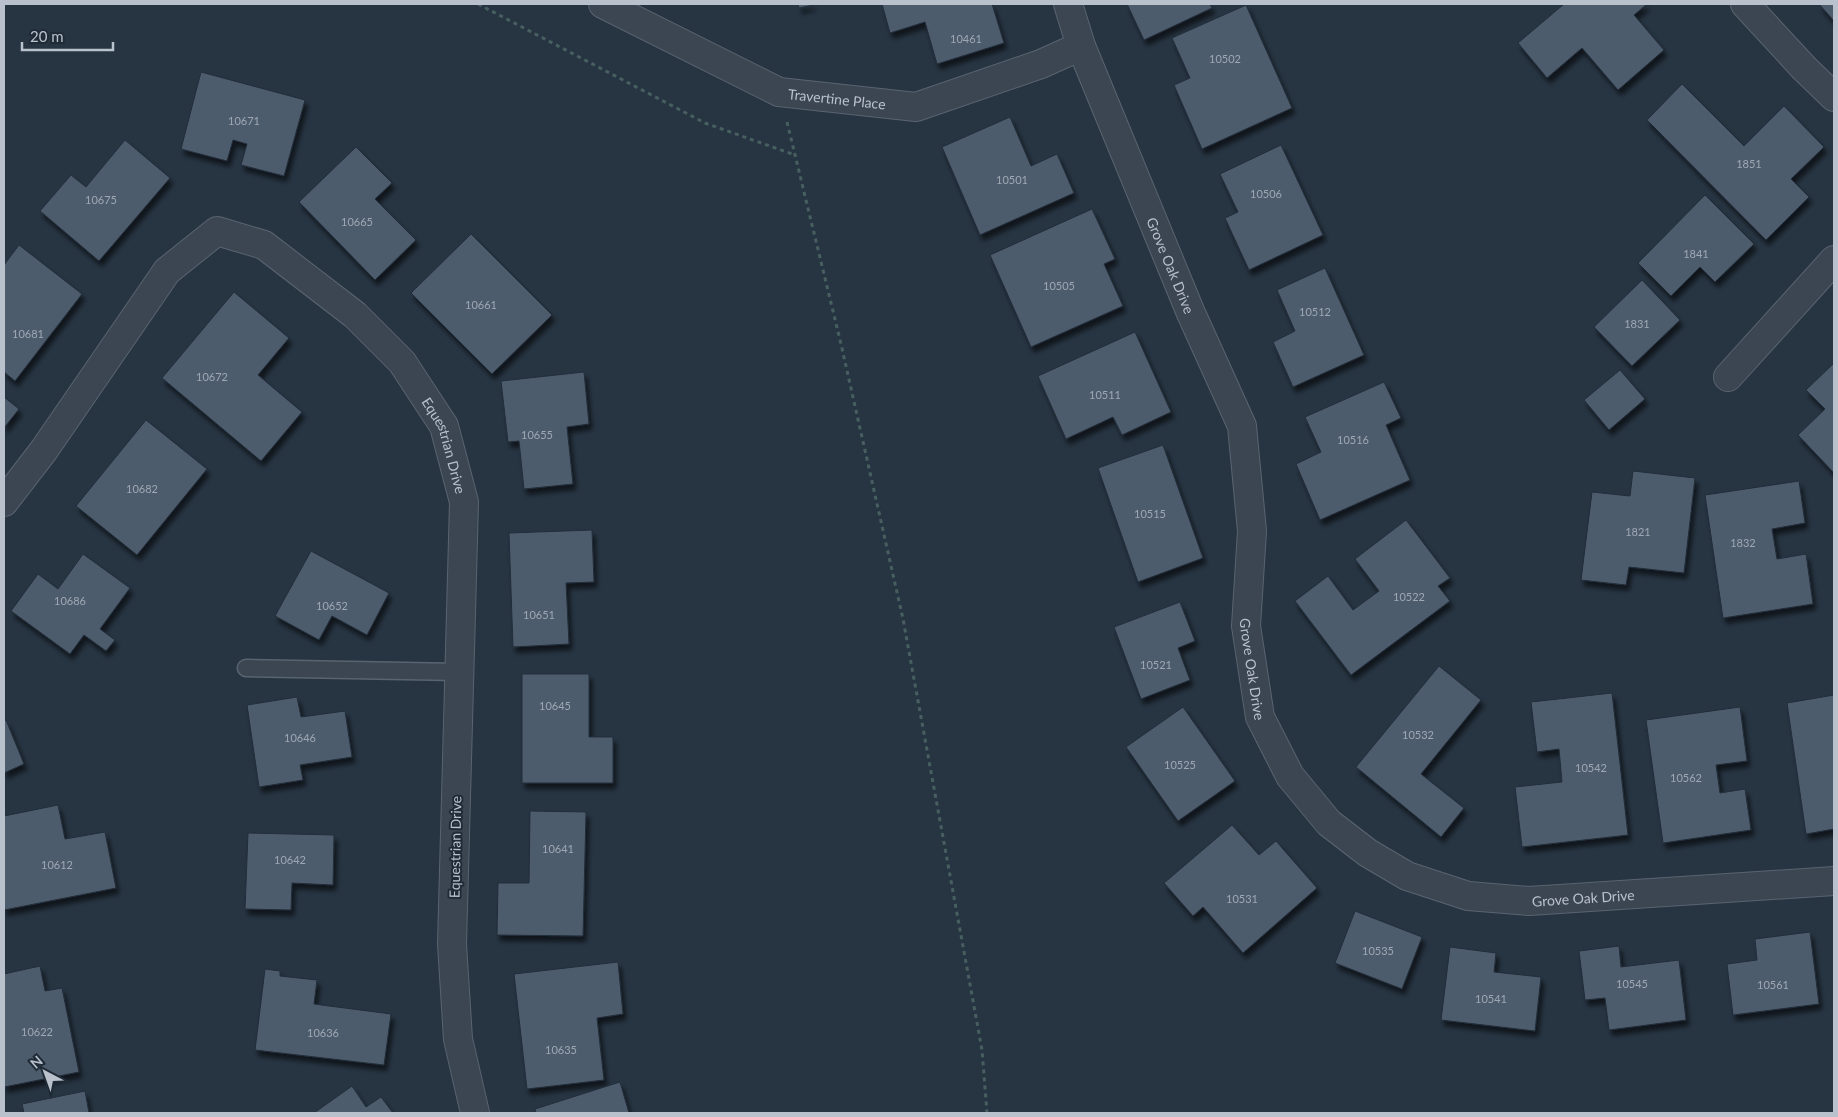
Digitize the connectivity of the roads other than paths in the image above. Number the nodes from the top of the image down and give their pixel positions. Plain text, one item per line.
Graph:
1 (603, 4) edge
2 (1068, 4) edge
3 (1745, 4) edge
4 (1082, 46) junction
5 (1834, 97) edge
6 (1834, 260) edge
7 (1728, 377) dead end
8 (4, 502) edge
9 (246, 668) dead end
10 (459, 672) junction
11 (1834, 881) edge
12 (475, 1113) edge

1 - 4 street, Travertine Place
2 - 4 street, Grove Oak Drive
3 - 5 street
4 - 11 street, Grove Oak Drive
6 - 7 street
8 - 10 street, Equestrian Drive
9 - 10 lane
10 - 12 street, Equestrian Drive

